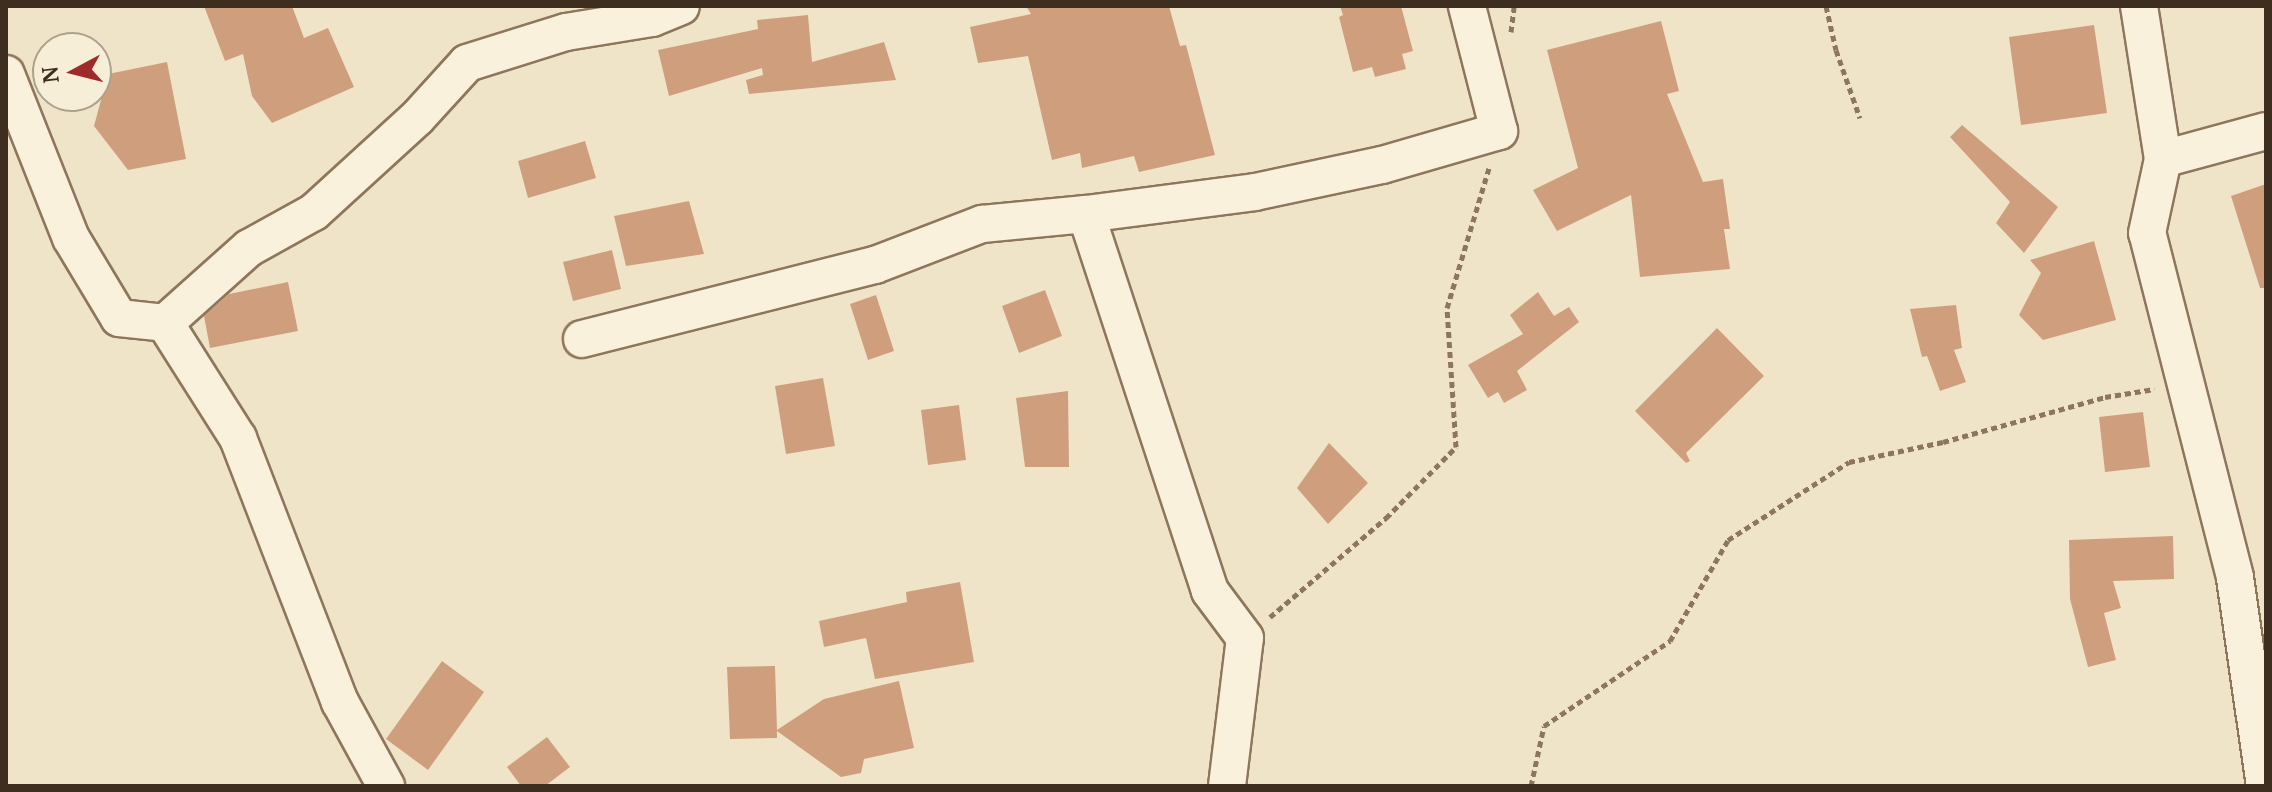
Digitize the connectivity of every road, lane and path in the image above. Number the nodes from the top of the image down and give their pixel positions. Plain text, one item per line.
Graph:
1 (681, 6) edge
2 (1467, 6) edge
3 (1514, 6) edge
4 (1826, 6) edge
5 (2139, 6) edge
6 (1511, 37) dead end
7 (6, 74) edge
8 (1860, 118) dead end
9 (1499, 131) junction
10 (2266, 131) edge
11 (2163, 159) junction
12 (1086, 214) junction
13 (165, 323) junction
14 (582, 339) dead end
15 (2185, 384) junction
16 (1245, 638) junction
17 (386, 786) edge
18 (1227, 786) edge
19 (1531, 786) edge
20 (2265, 786) edge

1 - 13 street
2 - 9 street
3 - 6 path
4 - 8 path
5 - 11 street
7 - 13 street
9 - 12 street
9 - 16 path
10 - 11 street
11 - 15 street
12 - 14 street
12 - 16 street
13 - 17 street
15 - 19 path
15 - 20 street
16 - 18 street

